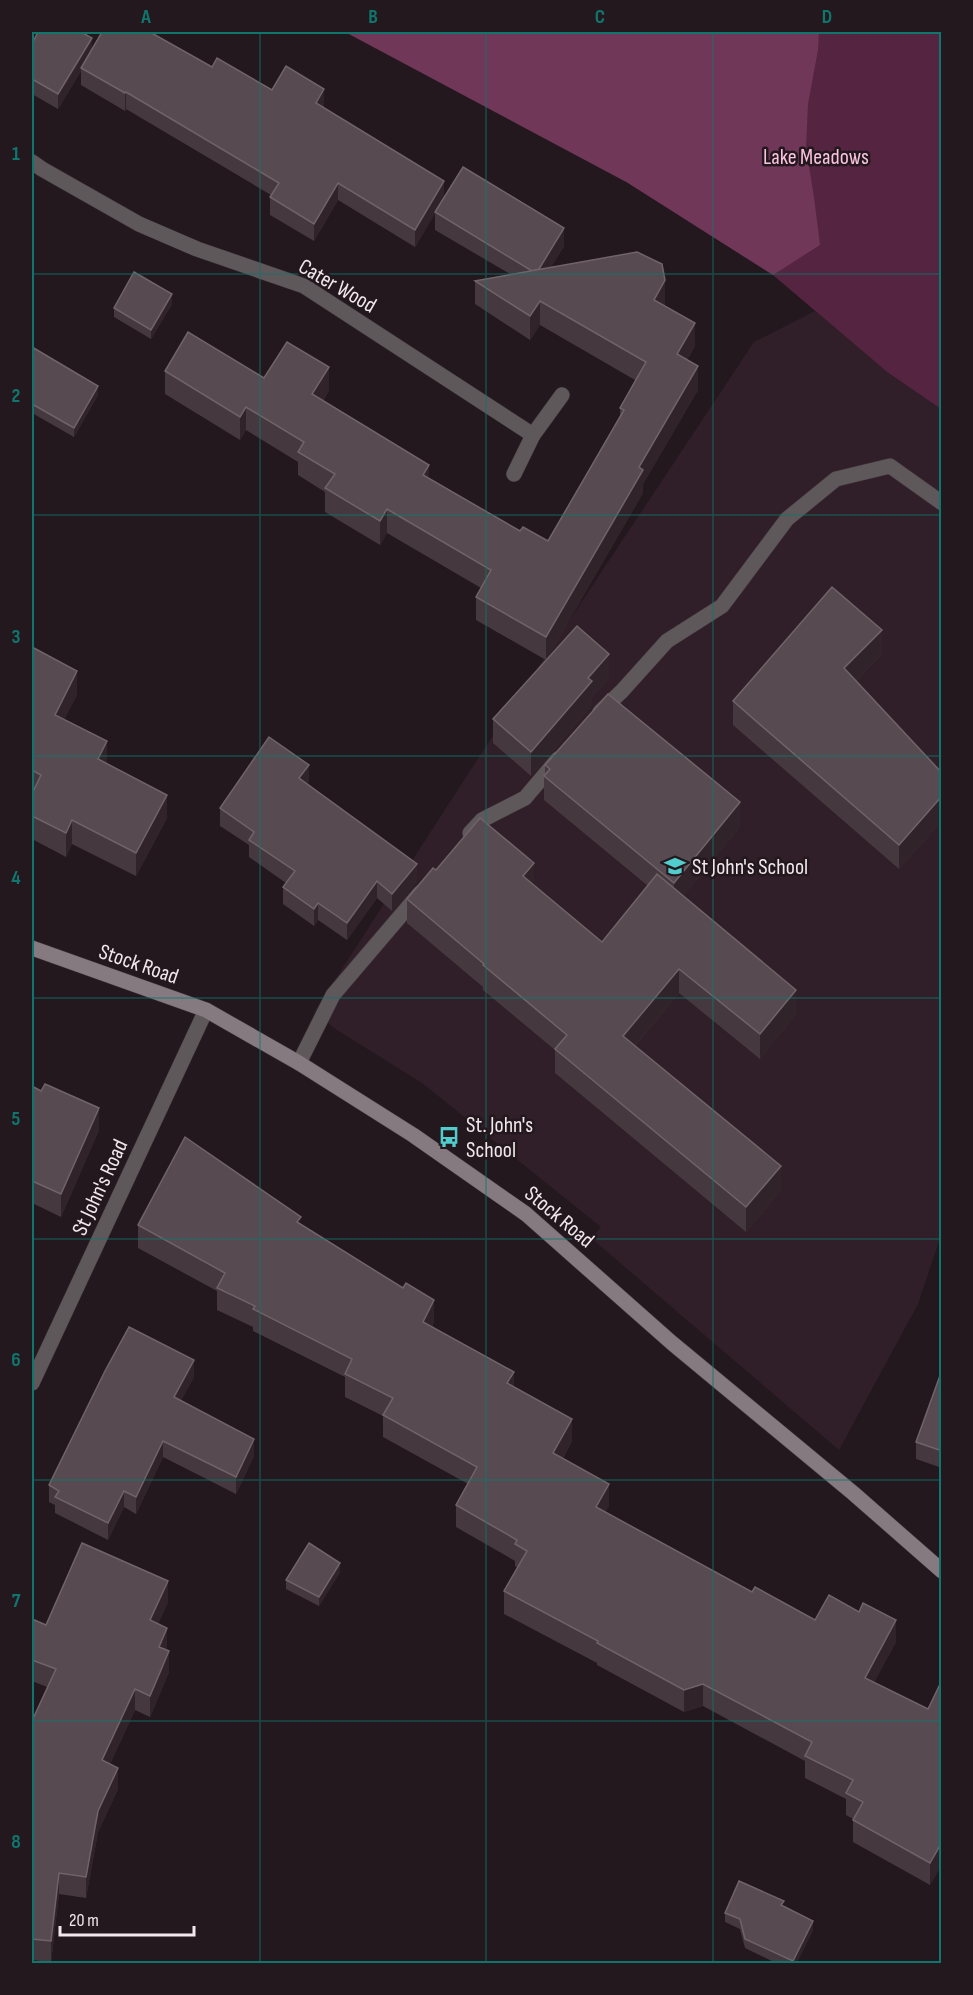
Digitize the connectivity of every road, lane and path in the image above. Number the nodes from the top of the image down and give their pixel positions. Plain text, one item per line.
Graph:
1 (32, 162) edge
2 (562, 395) dead end
3 (532, 435) junction
4 (514, 474) dead end
5 (942, 503) edge
6 (592, 719) edge
7 (568, 746) edge
8 (460, 846) edge
9 (430, 881) edge
10 (32, 948) edge
11 (206, 1010) junction
12 (298, 1063) junction
13 (32, 1383) edge
14 (942, 1571) edge

1 - 3 street, Cater Wood
2 - 3 street
3 - 4 street
5 - 6 street
7 - 8 street
9 - 12 street
10 - 11 main road, Stock Road
11 - 12 main road, Stock Road
11 - 13 street, St John's Road
12 - 14 main road, Stock Road

